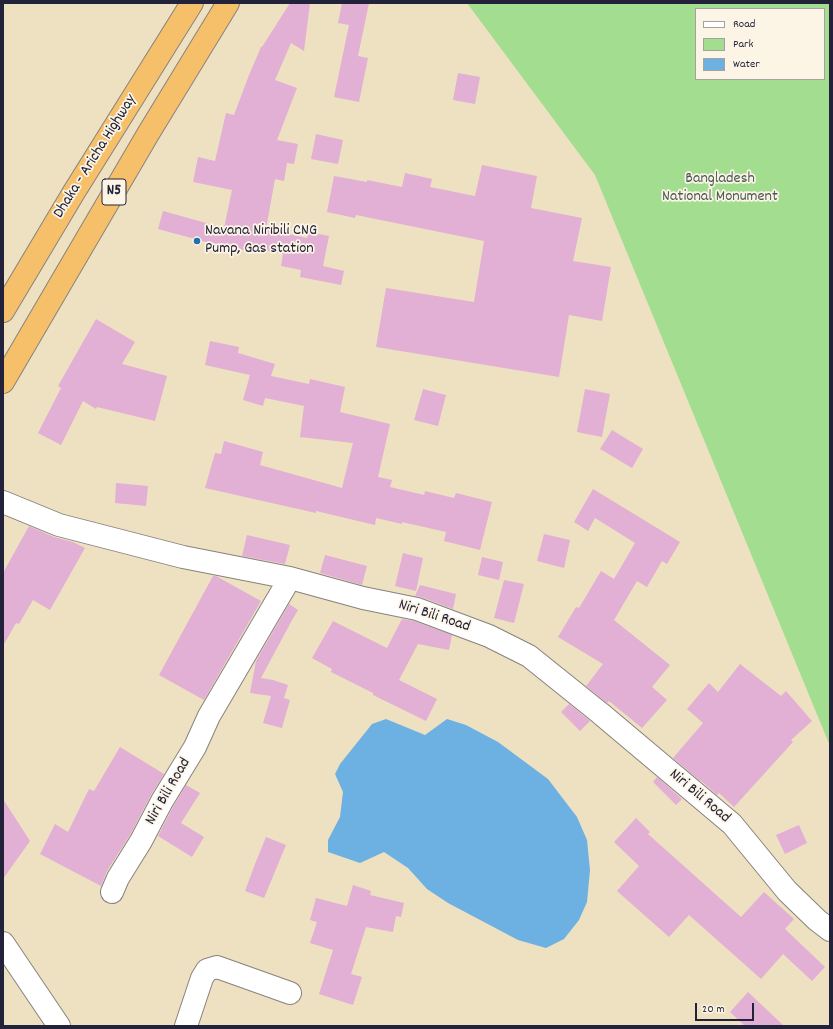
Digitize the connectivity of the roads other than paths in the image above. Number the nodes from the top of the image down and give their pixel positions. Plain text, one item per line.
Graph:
1 (192, 3) edge
2 (228, 3) edge
3 (4, 306) edge
4 (3, 382) edge
5 (3, 502) edge
6 (290, 578) junction
7 (112, 892) dead end
8 (830, 930) edge
9 (3, 943) edge
10 (290, 993) dead end
11 (59, 1026) edge
12 (186, 1026) edge

1 - 3 highway, Dhaka - Aricha Highway / N5
2 - 4 highway, N5
5 - 6 street
6 - 7 street, Niri Bili Road
6 - 8 street, Niri Bili Road
9 - 11 street
10 - 12 street

